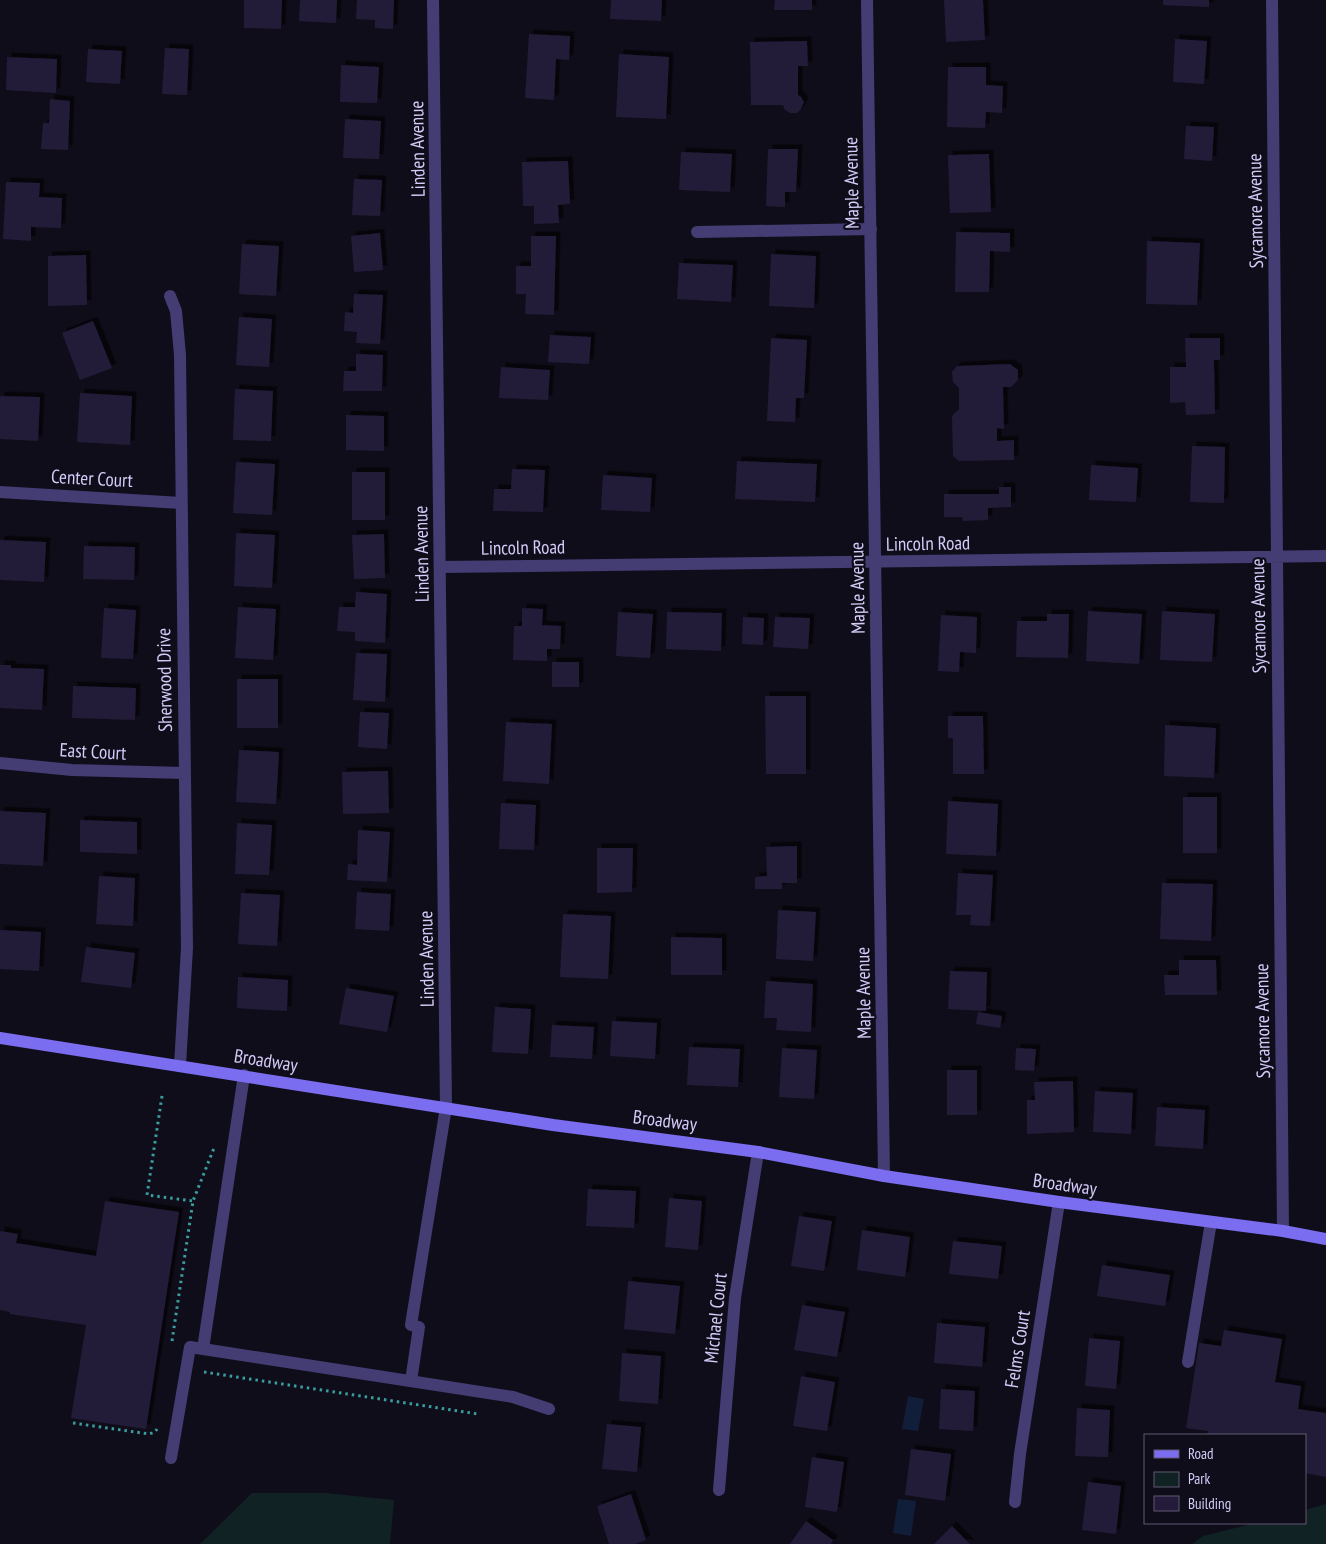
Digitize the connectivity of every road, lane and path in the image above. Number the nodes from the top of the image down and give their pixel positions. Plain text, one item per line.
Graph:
1 (433, 0) edge
2 (867, 0) edge
3 (1272, 0) edge
4 (871, 229) junction
5 (697, 232) dead end
6 (170, 296) dead end
7 (0, 492) edge
8 (181, 503) junction
9 (1326, 556) edge
10 (1277, 557) junction
11 (876, 562) junction
12 (440, 567) junction
13 (0, 763) edge
14 (184, 773) junction
15 (0, 1038) edge
16 (180, 1065) junction
17 (244, 1075) junction
18 (162, 1096) dead end
19 (446, 1107) junction
20 (214, 1147) dead end
21 (758, 1152) junction
22 (884, 1176) junction
23 (193, 1201) junction
24 (1059, 1202) junction
25 (1212, 1222) junction
26 (1283, 1231) junction
27 (1326, 1239) edge
28 (171, 1348) dead end
29 (203, 1349) junction
30 (1188, 1362) dead end
31 (198, 1372) dead end
32 (411, 1381) junction
33 (549, 1408) dead end
34 (478, 1414) dead end
35 (73, 1423) dead end
36 (158, 1427) dead end
37 (171, 1458) dead end
38 (719, 1490) dead end
39 (1015, 1502) dead end

1 - 12 street, Linden Avenue
2 - 4 street, Maple Avenue
3 - 10 street, Sycamore Avenue
4 - 5 street
4 - 11 street, Maple Avenue
6 - 8 street, Sherwood Drive
7 - 8 street, Center Court
8 - 14 street, Sherwood Drive
9 - 10 street, Lincoln Road
10 - 11 street, Lincoln Road
10 - 26 street, Sycamore Avenue
11 - 12 street, Lincoln Road
11 - 22 street, Maple Avenue
12 - 19 street, Linden Avenue
13 - 14 street, East Court
14 - 16 street, Sherwood Drive
15 - 16 main road, Broadway
16 - 17 main road, Broadway
17 - 19 main road, Broadway
17 - 29 street
18 - 23 path
19 - 21 main road, Broadway
19 - 32 street, Linden Avenue
20 - 23 path
21 - 22 main road, Broadway
21 - 38 street, Michael Court
22 - 24 main road, Broadway
23 - 28 path
24 - 25 main road, Broadway
24 - 39 street, Felms Court
25 - 26 main road, Broadway
25 - 30 street
26 - 27 main road, Broadway
29 - 32 street
29 - 37 street
31 - 34 path
32 - 33 street
35 - 36 path

